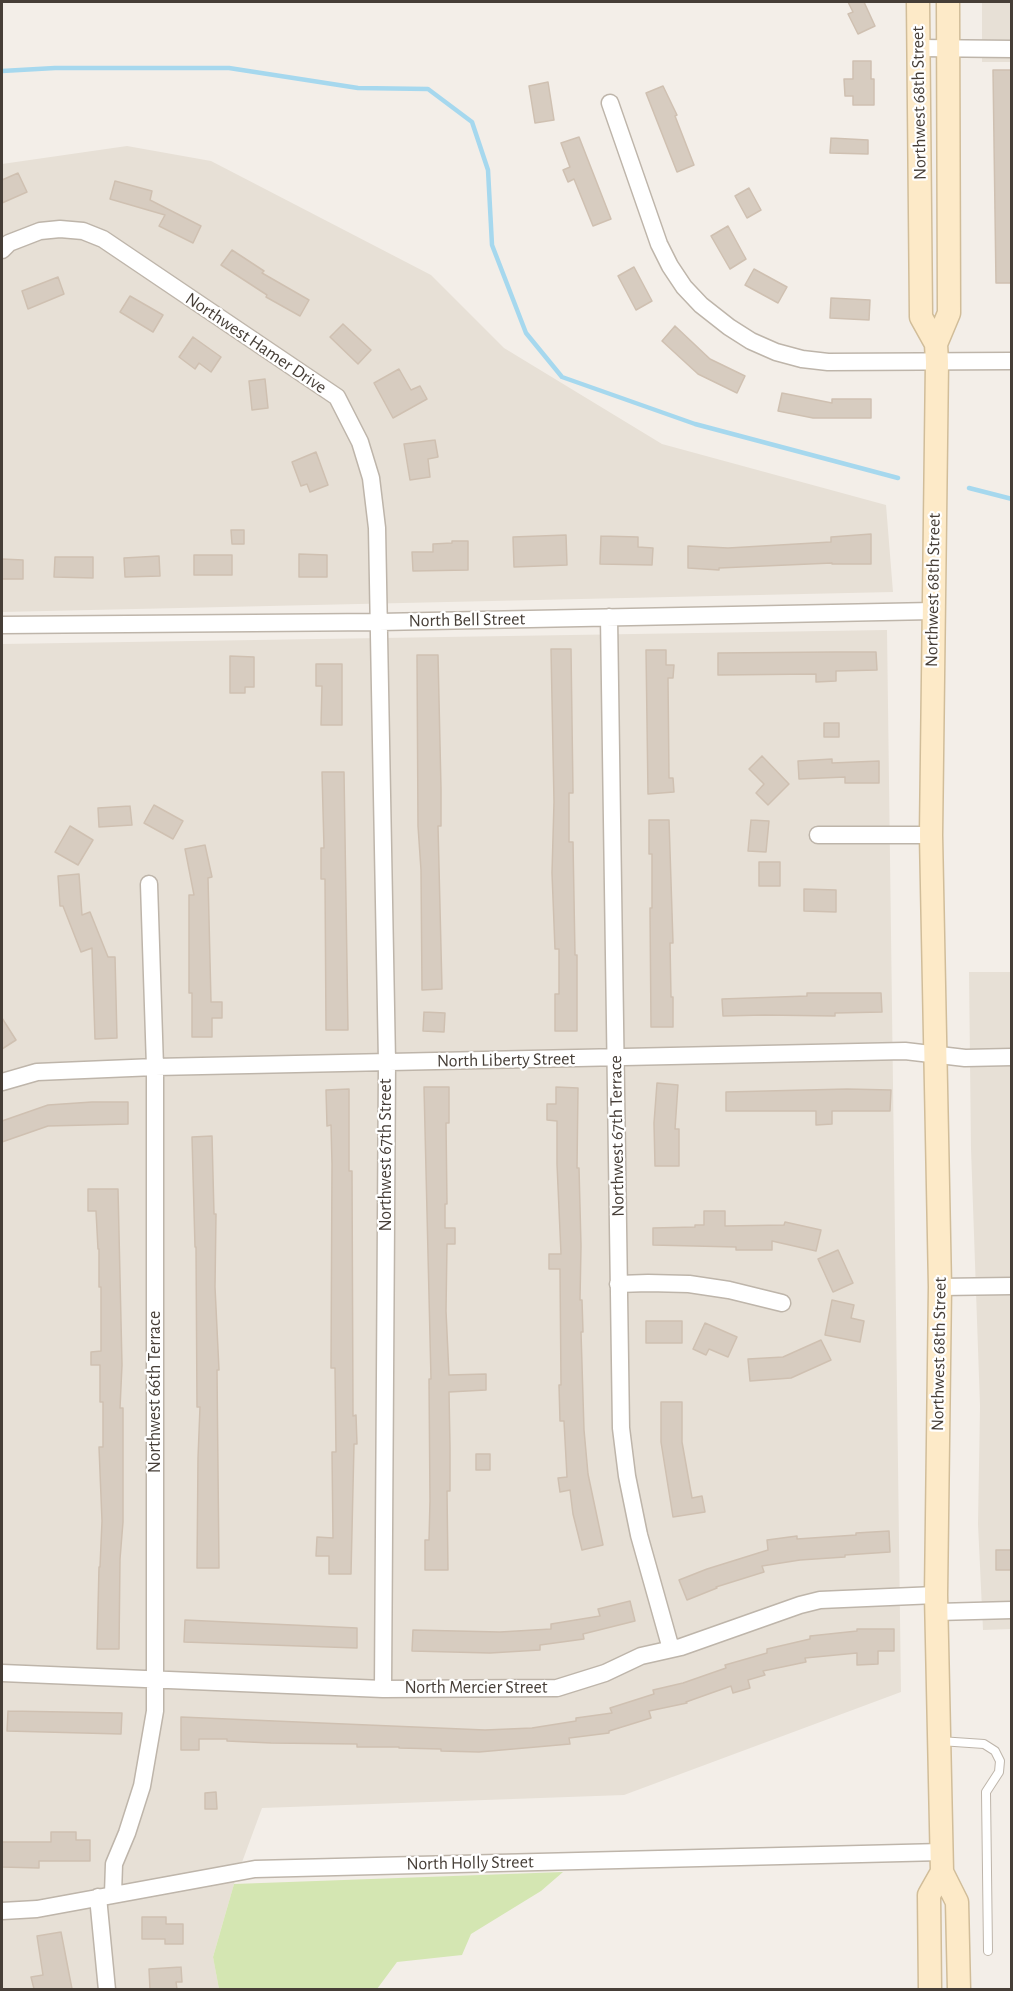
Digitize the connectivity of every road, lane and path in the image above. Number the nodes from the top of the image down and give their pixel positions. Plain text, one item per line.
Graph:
1 (918, 2) edge
2 (948, 2) edge
3 (919, 48) junction
4 (948, 49) junction
5 (1011, 49) edge
6 (610, 103) dead end
7 (2, 250) edge
8 (937, 353) junction
9 (1011, 361) edge
10 (933, 611) junction
11 (609, 617) junction
12 (379, 622) junction
13 (2, 625) edge
14 (818, 835) dead end
15 (931, 835) junction
16 (149, 884) dead end
17 (936, 1056) junction
18 (1011, 1057) edge
19 (616, 1058) junction
20 (387, 1062) junction
21 (155, 1067) junction
22 (2, 1082) edge
23 (618, 1284) junction
24 (1011, 1286) edge
25 (940, 1287) junction
26 (782, 1304) dead end
27 (937, 1604) junction
28 (1011, 1610) edge
29 (671, 1649) junction
30 (2, 1673) edge
31 (156, 1679) junction
32 (383, 1689) junction
33 (939, 1741) junction
34 (942, 1862) junction
35 (106, 1895) junction
36 (2, 1911) edge
37 (988, 1951) dead end
38 (107, 1989) edge
39 (930, 1989) edge
40 (959, 1989) edge

1 - 3 main road, Northwest 68th Street
2 - 4 main road, Northwest 68th Street
3 - 4 street
3 - 8 main road, Northwest 68th Street
4 - 5 street
4 - 8 main road, Northwest 68th Street
6 - 8 street
7 - 12 street, Northwest Hamer Drive
8 - 9 street
8 - 10 main road, Northwest 68th Street
10 - 11 street, North Bell Street
10 - 15 main road, Northwest 68th Street
11 - 12 street, North Bell Street
11 - 19 street, Northwest 67th Terrace
12 - 13 street, North Bell Street
12 - 20 street, Northwest 67th Street
14 - 15 street
15 - 17 main road, Northwest 68th Street
16 - 21 street, Northwest 66th Terrace
17 - 18 street, North Liberty Street
17 - 19 street, North Liberty Street
17 - 25 main road, Northwest 68th Street
19 - 20 street, North Liberty Street
19 - 23 street, Northwest 67th Terrace
20 - 21 street, North Liberty Street
20 - 32 street, Northwest 67th Street
21 - 22 street, North Liberty Street
21 - 31 street, Northwest 66th Terrace
23 - 26 street
23 - 29 street, Northwest 67th Terrace
24 - 25 street
25 - 27 main road, Northwest 68th Street
27 - 28 street, North Mercier Street
27 - 29 street, North Mercier Street
27 - 33 main road, Northwest 68th Street
29 - 32 street, North Mercier Street
30 - 31 street, North Mercier Street
31 - 32 street, North Mercier Street
31 - 35 street, Northwest 66th Terrace
33 - 34 main road, Northwest 68th Street
33 - 37 lane
34 - 35 street, North Holly Street
34 - 39 main road, Northwest 68th Street
34 - 40 main road, Northwest 68th Street
35 - 36 street, North Holly Street
35 - 38 street, Northwest 66th Terrace

